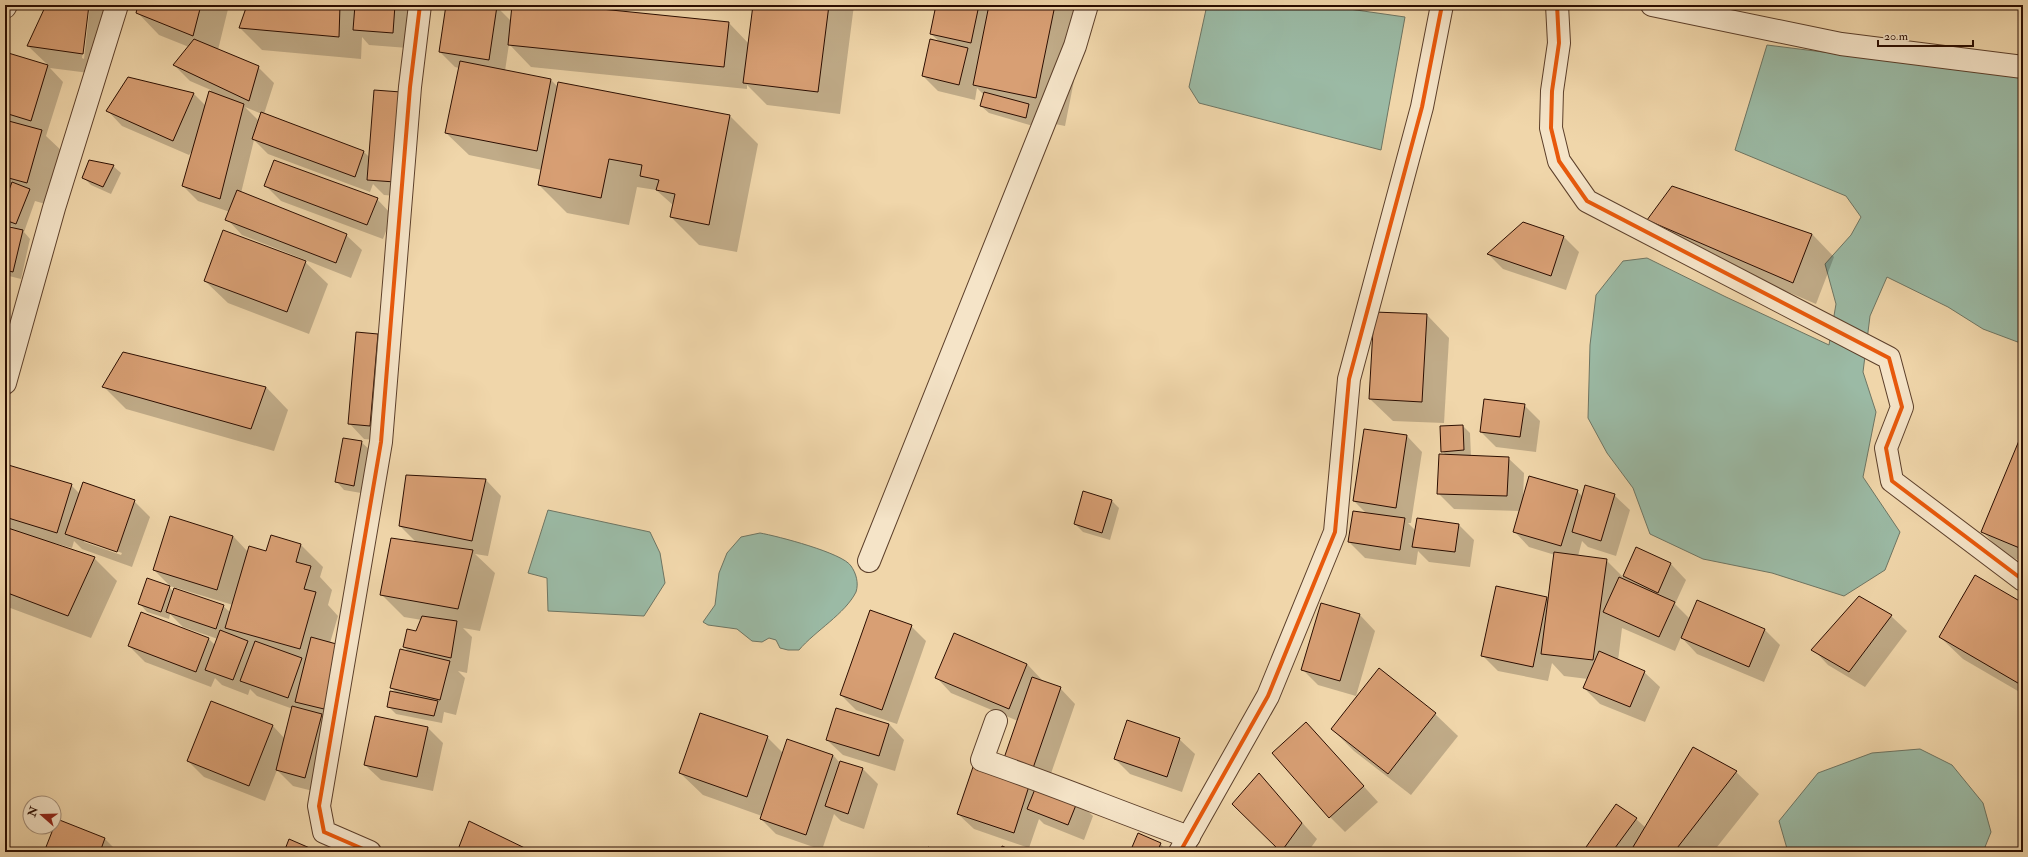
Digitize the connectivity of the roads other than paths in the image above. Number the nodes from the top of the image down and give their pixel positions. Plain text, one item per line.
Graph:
1 (117, 5) edge
2 (420, 5) edge
3 (1087, 5) edge
4 (1442, 5) edge
5 (1557, 5) edge
6 (1652, 5) edge
7 (2023, 67) edge
8 (5, 383) edge
9 (869, 561) dead end
10 (2023, 580) edge
11 (996, 721) dead end
12 (1185, 845) edge
13 (370, 852) edge

1 - 8 street
2 - 13 street
3 - 9 street
4 - 12 street
5 - 10 street
6 - 7 street
11 - 12 street

